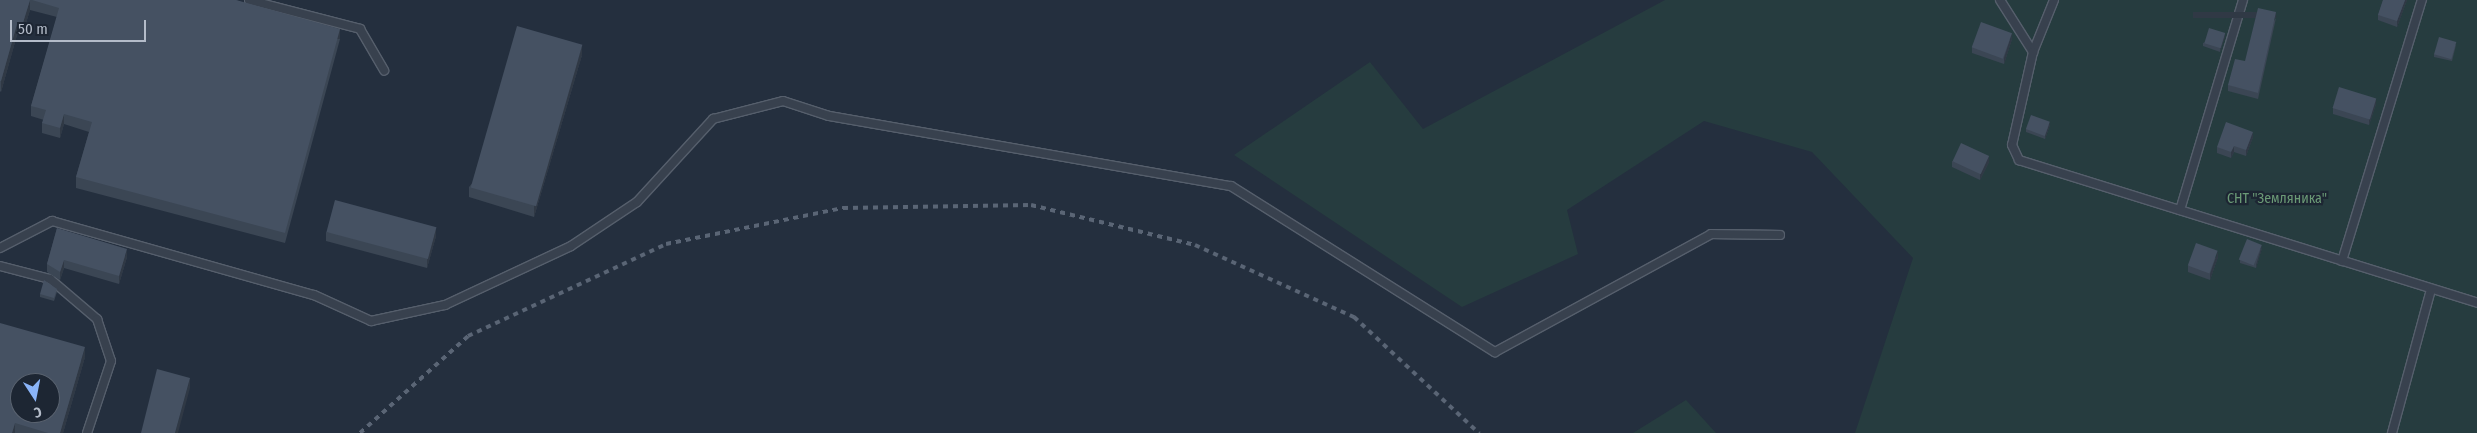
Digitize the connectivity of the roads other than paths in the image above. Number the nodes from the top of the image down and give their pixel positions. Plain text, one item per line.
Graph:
1 (249, 0) edge
2 (2000, 0) edge
3 (2054, 0) edge
4 (2243, 0) edge
5 (2422, 0) edge
6 (2033, 52) junction
7 (384, 70) dead end
8 (2180, 210) junction
9 (1780, 235) dead end
10 (0, 248) edge
11 (2342, 261) junction
12 (0, 266) edge
13 (2431, 288) junction
14 (2477, 303) edge
15 (87, 433) edge
16 (2392, 433) edge

1 - 7 lane
2 - 6 lane
3 - 6 lane
4 - 8 lane
5 - 11 lane
6 - 8 lane
8 - 11 lane
9 - 10 lane
11 - 13 lane
12 - 15 lane
13 - 14 lane
13 - 16 lane

